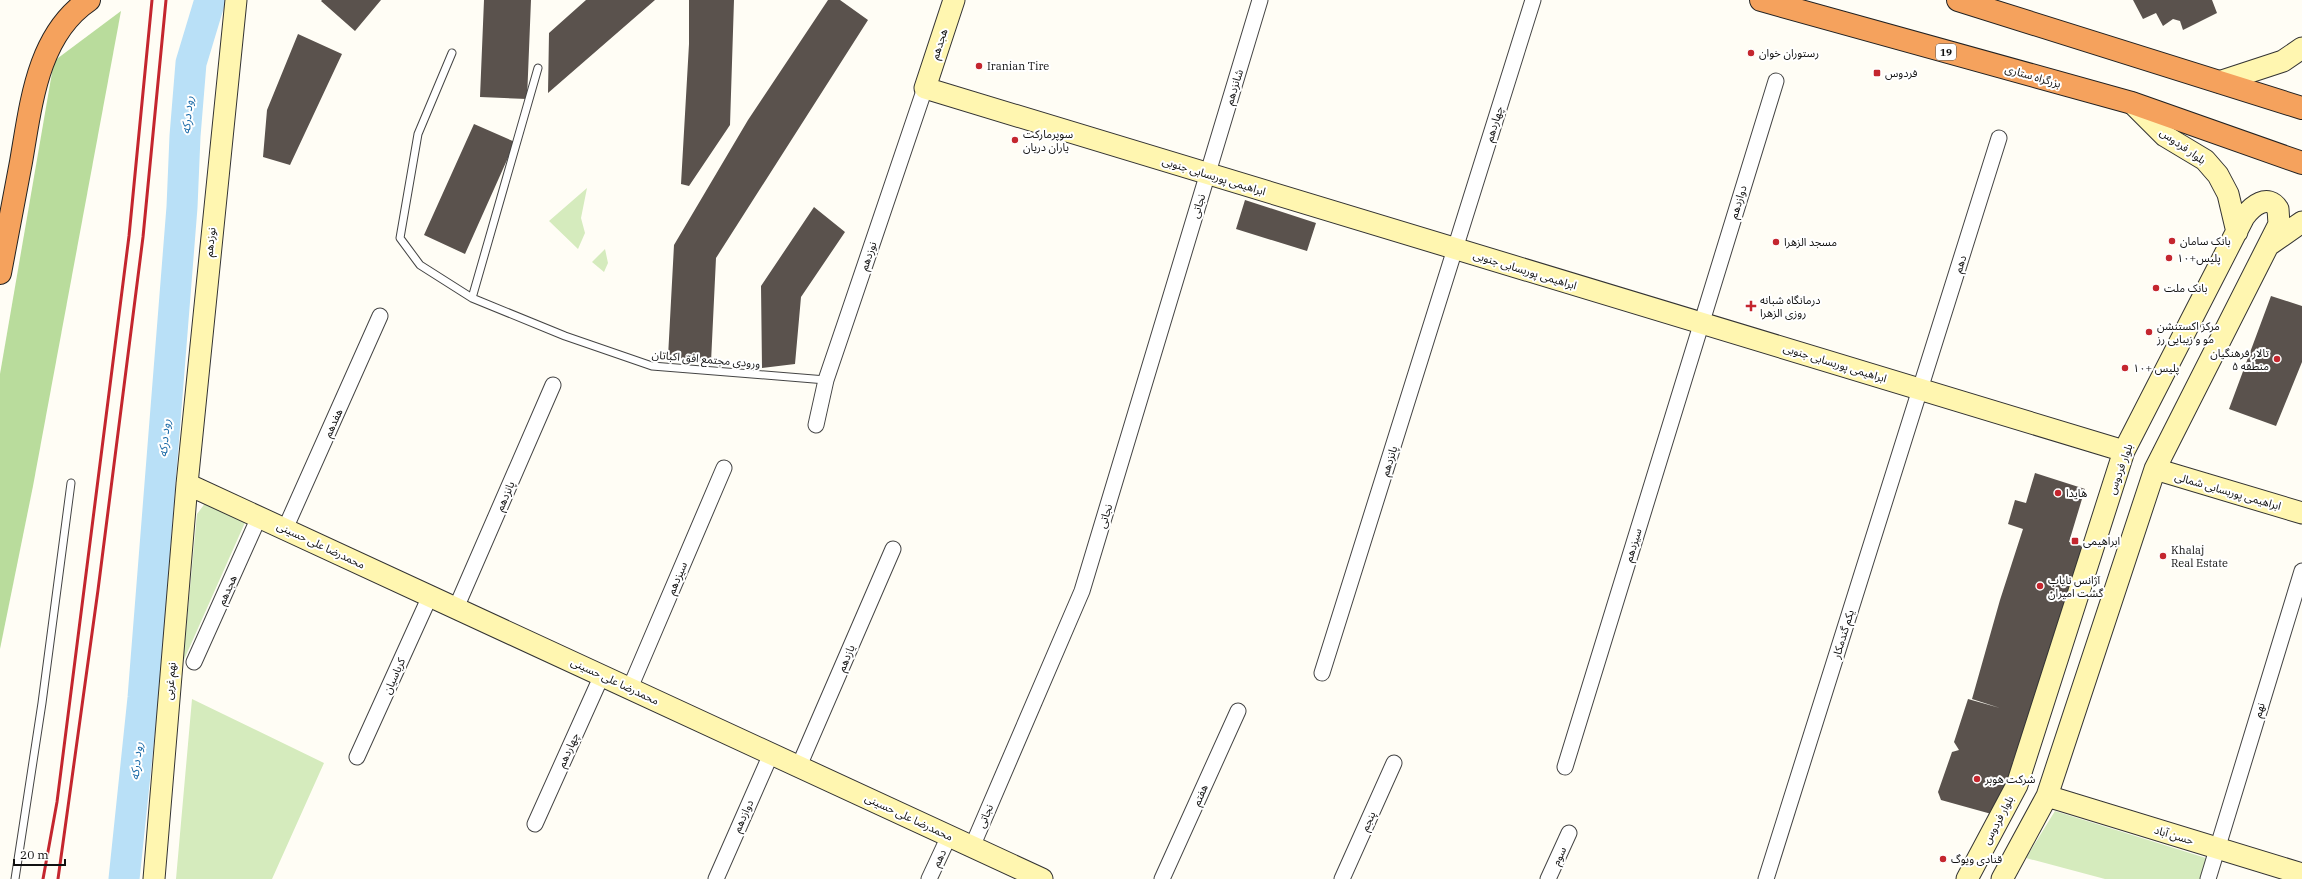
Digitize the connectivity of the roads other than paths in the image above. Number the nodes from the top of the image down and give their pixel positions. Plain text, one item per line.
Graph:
1 (90, 0) edge
2 (236, 0) edge
3 (954, 0) edge
4 (1260, 0) edge
5 (1532, 0) edge
6 (1761, 0) edge
7 (1958, 0) edge
8 (2302, 48) edge
9 (452, 53) dead end
10 (538, 68) dead end
11 (1776, 81) dead end
12 (2219, 82) junction
13 (925, 88) junction
14 (2132, 103) junction
15 (2302, 108) edge
16 (1999, 138) dead end
17 (2302, 163) edge
18 (1208, 174) junction
19 (2302, 222) edge
20 (2237, 232) junction
21 (2267, 246) junction
22 (1455, 248) junction
23 (0, 273) edge
24 (472, 298) junction
25 (380, 316) dead end
26 (1700, 323) junction
27 (826, 380) junction
28 (553, 385) dead end
29 (1920, 389) junction
30 (816, 425) dead end
31 (2124, 451) junction
32 (724, 468) dead end
33 (2155, 469) junction
34 (71, 483) dead end
35 (187, 484) junction
36 (2302, 513) edge
37 (259, 517) junction
38 (285, 529) junction
39 (893, 549) dead end
40 (2302, 571) edge
41 (430, 596) junction
42 (456, 608) junction
43 (194, 662) dead end
44 (1322, 673) dead end
45 (602, 675) junction
46 (630, 688) junction
47 (1238, 711) dead end
48 (771, 754) junction
49 (357, 757) dead end
50 (1394, 763) dead end
51 (799, 766) junction
52 (1566, 768) dead end
53 (2047, 796) junction
54 (535, 824) dead end
55 (1569, 833) dead end
56 (950, 836) junction
57 (972, 847) junction
58 (2217, 848) junction
59 (2302, 874) edge
60 (15, 879) edge
61 (154, 879) edge
62 (716, 879) edge
63 (929, 879) edge
64 (1042, 879) edge
65 (1162, 879) edge
66 (1342, 879) edge
67 (1548, 879) edge
68 (1766, 879) edge
69 (1967, 879) edge
70 (2002, 879) edge
71 (2208, 879) edge

1 - 23 highway
2 - 35 street, نوزدهم
3 - 13 street, هجدهم
4 - 18 street, شانزدهم
5 - 22 street, چهاردهم
6 - 14 highway, بزرگراه ستاری / 19
7 - 12 highway
8 - 12 street
9 - 24 lane, ورودی مجتمع افق اکباتان
10 - 24 lane
11 - 26 street, دوازدهم
12 - 15 highway
13 - 18 street, ابراهیمی پوربسابی جنوبی
13 - 27 street, نوزدهم
14 - 17 highway, بزرگراه ستاری / 19
14 - 20 street, بلوار فردوس
16 - 29 street, دهم
18 - 22 street, ابراهیمی پوربسابی جنوبی
18 - 57 street, نجاتی
19 - 21 street
20 - 21 street
20 - 31 street, بلوار فردوس
21 - 33 street
22 - 26 street, ابراهیمی پوربسابی جنوبی
22 - 44 street, پانزدهم
24 - 27 lane, ورودی مجتمع افق اکباتان
25 - 38 street, هفدهم
26 - 29 street, ابراهیمی پوربسابی جنوبی
26 - 52 street, سیزدهم
27 - 30 street, نوزدهم
28 - 42 street, پانزدهم
29 - 31 street, ابراهیمی پوربسابی جنوبی
29 - 68 street, یکم گندمکار
31 - 69 street, بلوار فردوس
32 - 46 street, سیزدهم
33 - 36 street, ابراهیمی پوربسابی شمالی
33 - 53 street
34 - 60 lane
35 - 37 street, محمدرضا علی حسینی
35 - 61 street, نهم غربی
37 - 38 street, محمدرضا علی حسینی
37 - 43 street, هجدهم
38 - 41 street, محمدرضا علی حسینی
39 - 51 street, یازدهم
40 - 58 street, نهم
41 - 42 street, محمدرضا علی حسینی
41 - 49 street, کرباسیان
42 - 45 street, محمدرضا علی حسینی
45 - 46 street, محمدرضا علی حسینی
45 - 54 street, چهاردهم
46 - 48 street, محمدرضا علی حسینی
47 - 65 street, هفتم
48 - 51 street, محمدرضا علی حسینی
48 - 62 street, دوازدهم
50 - 66 street, پنجم
51 - 56 street, محمدرضا علی حسینی
53 - 58 street, حسن آباد
53 - 70 street
55 - 67 street, سوم
56 - 57 street, محمدرضا علی حسینی
56 - 63 street, دهم
57 - 64 street, محمدرضا علی حسینی
58 - 59 street, حسن آباد
58 - 71 street

